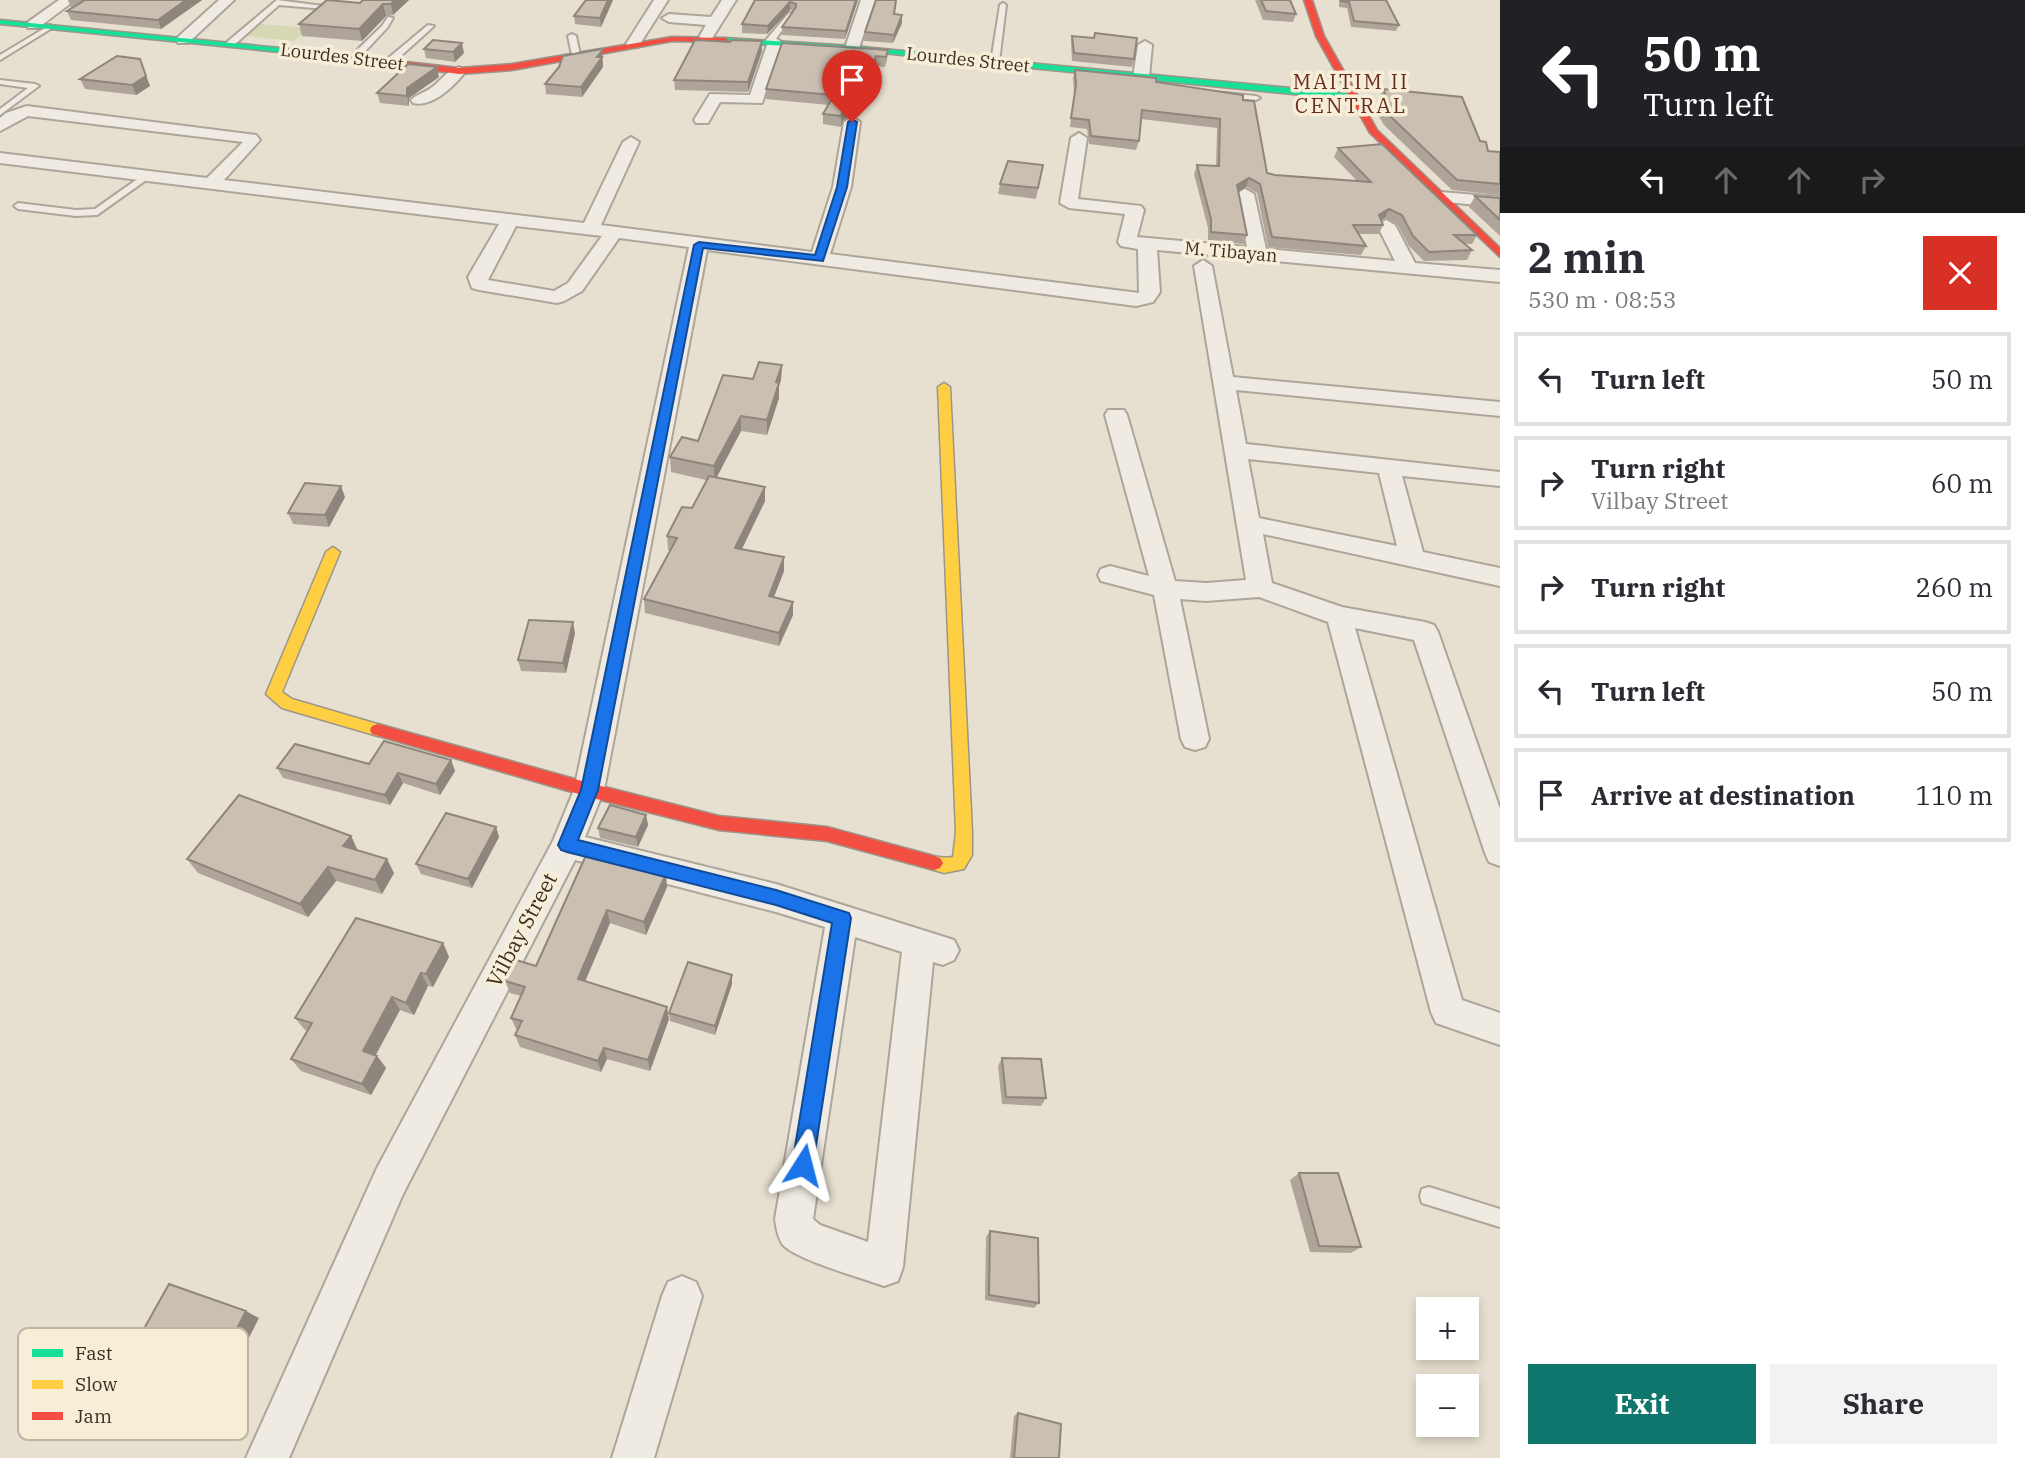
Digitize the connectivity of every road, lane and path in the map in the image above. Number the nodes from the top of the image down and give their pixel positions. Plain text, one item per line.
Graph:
1 (68, 0) edge
2 (227, 0) edge
3 (661, 0) edge
4 (729, 0) edge
5 (868, 0) edge
6 (1308, 0) edge
7 (279, 1) edge
8 (1003, 5) dead end
9 (347, 9) edge
10 (791, 14) edge
11 (390, 18) edge
12 (669, 18) dead end
13 (0, 22) edge
14 (716, 22) junction
15 (33, 25) junction
16 (430, 26) dead end
17 (50, 27) junction
18 (572, 36) dead end
19 (705, 39) junction
20 (184, 40) junction
21 (772, 42) junction
22 (230, 44) junction
23 (633, 44) junction
24 (1145, 46) dead end
25 (852, 48) junction
26 (576, 55) junction
27 (0, 58) edge
28 (354, 58) junction
29 (389, 62) junction
30 (995, 62) junction
31 (459, 71) junction
32 (1141, 77) junction
33 (0, 82) edge
34 (1219, 95) edge
35 (1352, 97) junction
36 (1256, 98) dead end
37 (419, 100) dead end
38 (0, 113) edge
39 (702, 120) dead end
40 (852, 122) dead end
41 (0, 126) edge
42 (1079, 138) dead end
43 (631, 142) dead end
44 (0, 158) edge
45 (146, 176) junction
46 (210, 184) junction
47 (1245, 194) edge
48 (1441, 197) junction
49 (1500, 202) edge
50 (18, 206) dead end
51 (511, 219) junction
52 (1386, 225) edge
53 (590, 229) junction
54 (614, 232) junction
55 (1147, 244) junction
56 (699, 245) junction
57 (1500, 254) edge
58 (1258, 255) junction
59 (819, 259) junction
60 (1203, 266) dead end
61 (1409, 269) junction
62 (1500, 276) edge
63 (1223, 382) junction
64 (944, 387) dead end
65 (1500, 409) edge
66 (1116, 415) dead end
67 (1234, 450) junction
68 (1388, 468) junction
69 (1500, 479) edge
70 (1247, 523) junction
71 (333, 552) dead end
72 (1412, 558) junction
73 (1110, 575) dead end
74 (1500, 577) edge
75 (1260, 588) junction
76 (1165, 589) junction
77 (1339, 617) junction
78 (1195, 739) dead end
79 (589, 790) junction
80 (567, 845) junction
81 (1500, 853) edge
82 (842, 918) junction
83 (1500, 1029) edge
84 (1429, 1196) dead end
85 (1500, 1218) edge
86 (682, 1296) dead end
87 (267, 1458) edge
88 (633, 1458) edge

1 - 15 street
2 - 20 street
3 - 23 street
4 - 14 street
5 - 25 street
6 - 35 street
7 - 9 lane
7 - 22 lane
8 - 30 lane
10 - 21 lane
11 - 28 lane
12 - 14 street
13 - 15 street, Lourdes Street
14 - 19 street
15 - 17 street, Lourdes Street
16 - 29 lane
17 - 20 street, Lourdes Street
17 - 27 lane
18 - 26 lane
19 - 21 street, Lourdes Street
19 - 23 street, Lourdes Street
20 - 22 street, Lourdes Street
21 - 25 street, Lourdes Street
21 - 39 street
22 - 28 street, Lourdes Street
23 - 26 street, Lourdes Street
24 - 32 street
25 - 30 street, Lourdes Street
26 - 31 street, Lourdes Street
28 - 29 street, Lourdes Street
29 - 31 street, Lourdes Street
30 - 32 street, Lourdes Street
31 - 37 street
32 - 35 street, Lourdes Street
33 - 38 lane
34 - 36 lane
35 - 48 street
40 - 59 street
41 - 46 street
42 - 55 street
43 - 53 street
44 - 45 street
45 - 46 street
45 - 50 lane
46 - 51 street
47 - 58 street
48 - 49 street
48 - 57 street
51 - 53 street
51 - 54 street
52 - 61 street
53 - 54 street
54 - 56 street
55 - 58 street, M. Tibayan
55 - 59 street
56 - 59 street
56 - 79 street, Vilbay Street
58 - 61 street, M. Tibayan
60 - 63 street
61 - 62 street, M. Tibayan
63 - 65 street
63 - 67 street
64 - 79 street
66 - 76 street
67 - 68 street
67 - 70 street
68 - 69 street
68 - 72 street
70 - 72 street
70 - 75 street
71 - 79 street
72 - 74 street
73 - 76 street
75 - 76 street
75 - 77 street
76 - 78 street
77 - 81 street
77 - 83 street
79 - 80 street, Vilbay Street
80 - 82 street
80 - 87 street, Vilbay Street
82 - 82 street
84 - 85 lane
86 - 88 street

